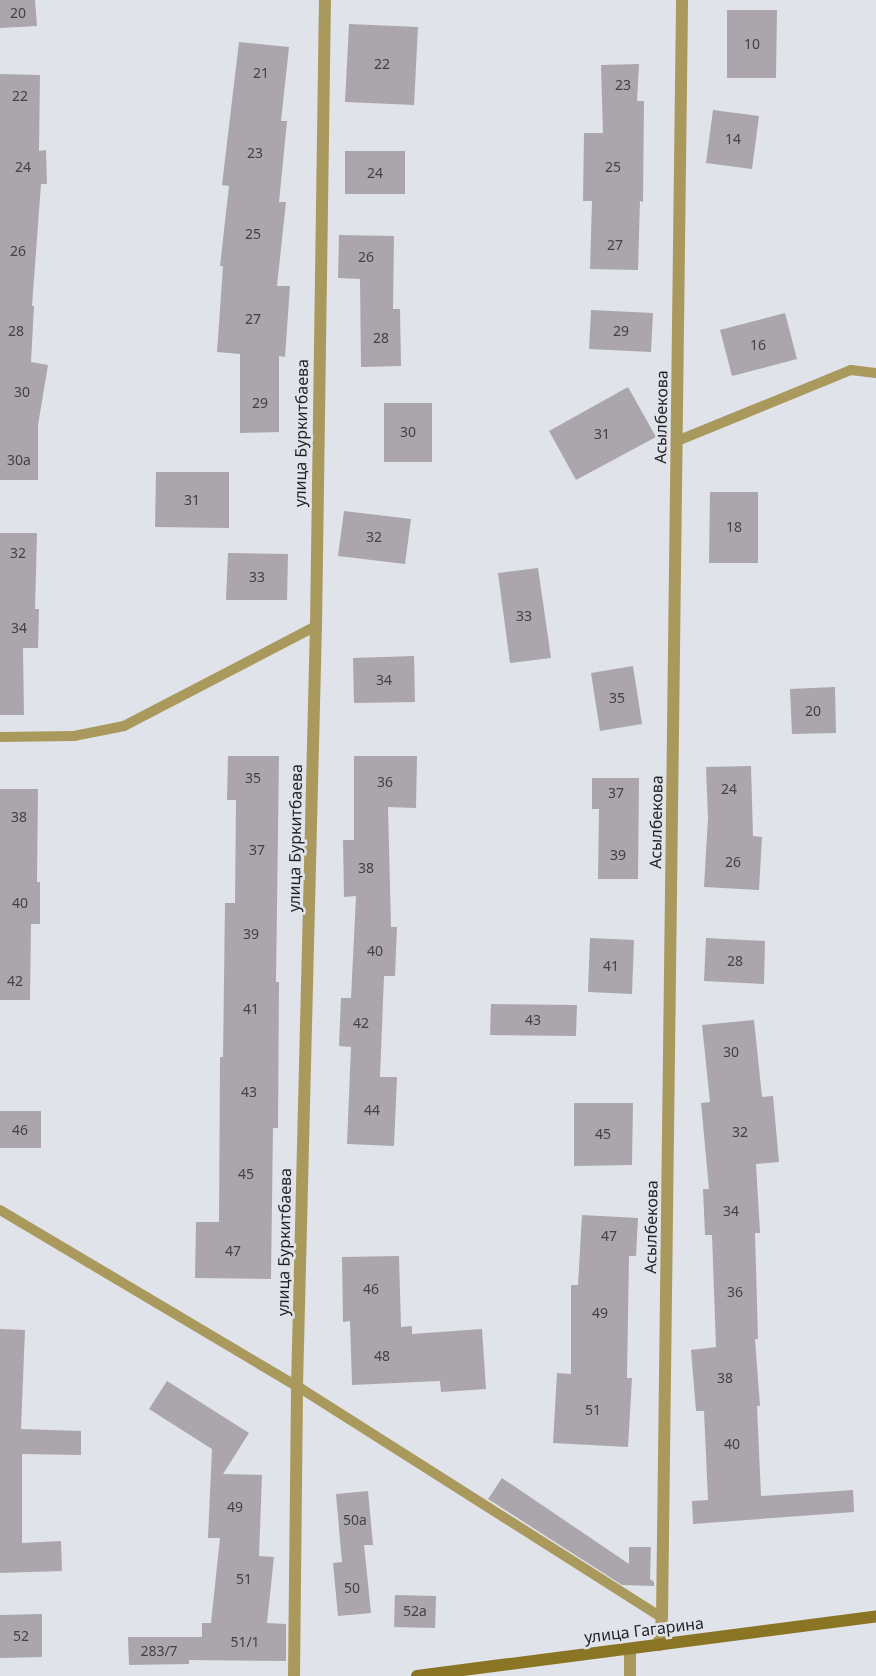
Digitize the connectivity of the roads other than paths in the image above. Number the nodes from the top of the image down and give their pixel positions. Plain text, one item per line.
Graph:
1 (325, 0) edge
2 (682, 0) edge
3 (876, 373) edge
4 (677, 441) junction
5 (316, 626) junction
6 (0, 737) edge
7 (0, 1210) edge
8 (297, 1386) junction
9 (876, 1616) edge
10 (662, 1618) junction
11 (659, 1645) junction
12 (630, 1649) junction
13 (294, 1676) edge
14 (417, 1676) edge
15 (630, 1676) edge

1 - 5 street, улица Буркитбаева
2 - 4 street, Асылбекова
3 - 4 lane
4 - 10 street, Асылбекова
5 - 6 lane
5 - 8 street, улица Буркитбаева
7 - 8 lane
8 - 10 lane
8 - 13 street, улица Буркитбаева
9 - 11 main road, улица Гагарина
10 - 11 street, Асылбекова
11 - 12 main road, улица Гагарина
12 - 14 main road, улица Гагарина
12 - 15 street

